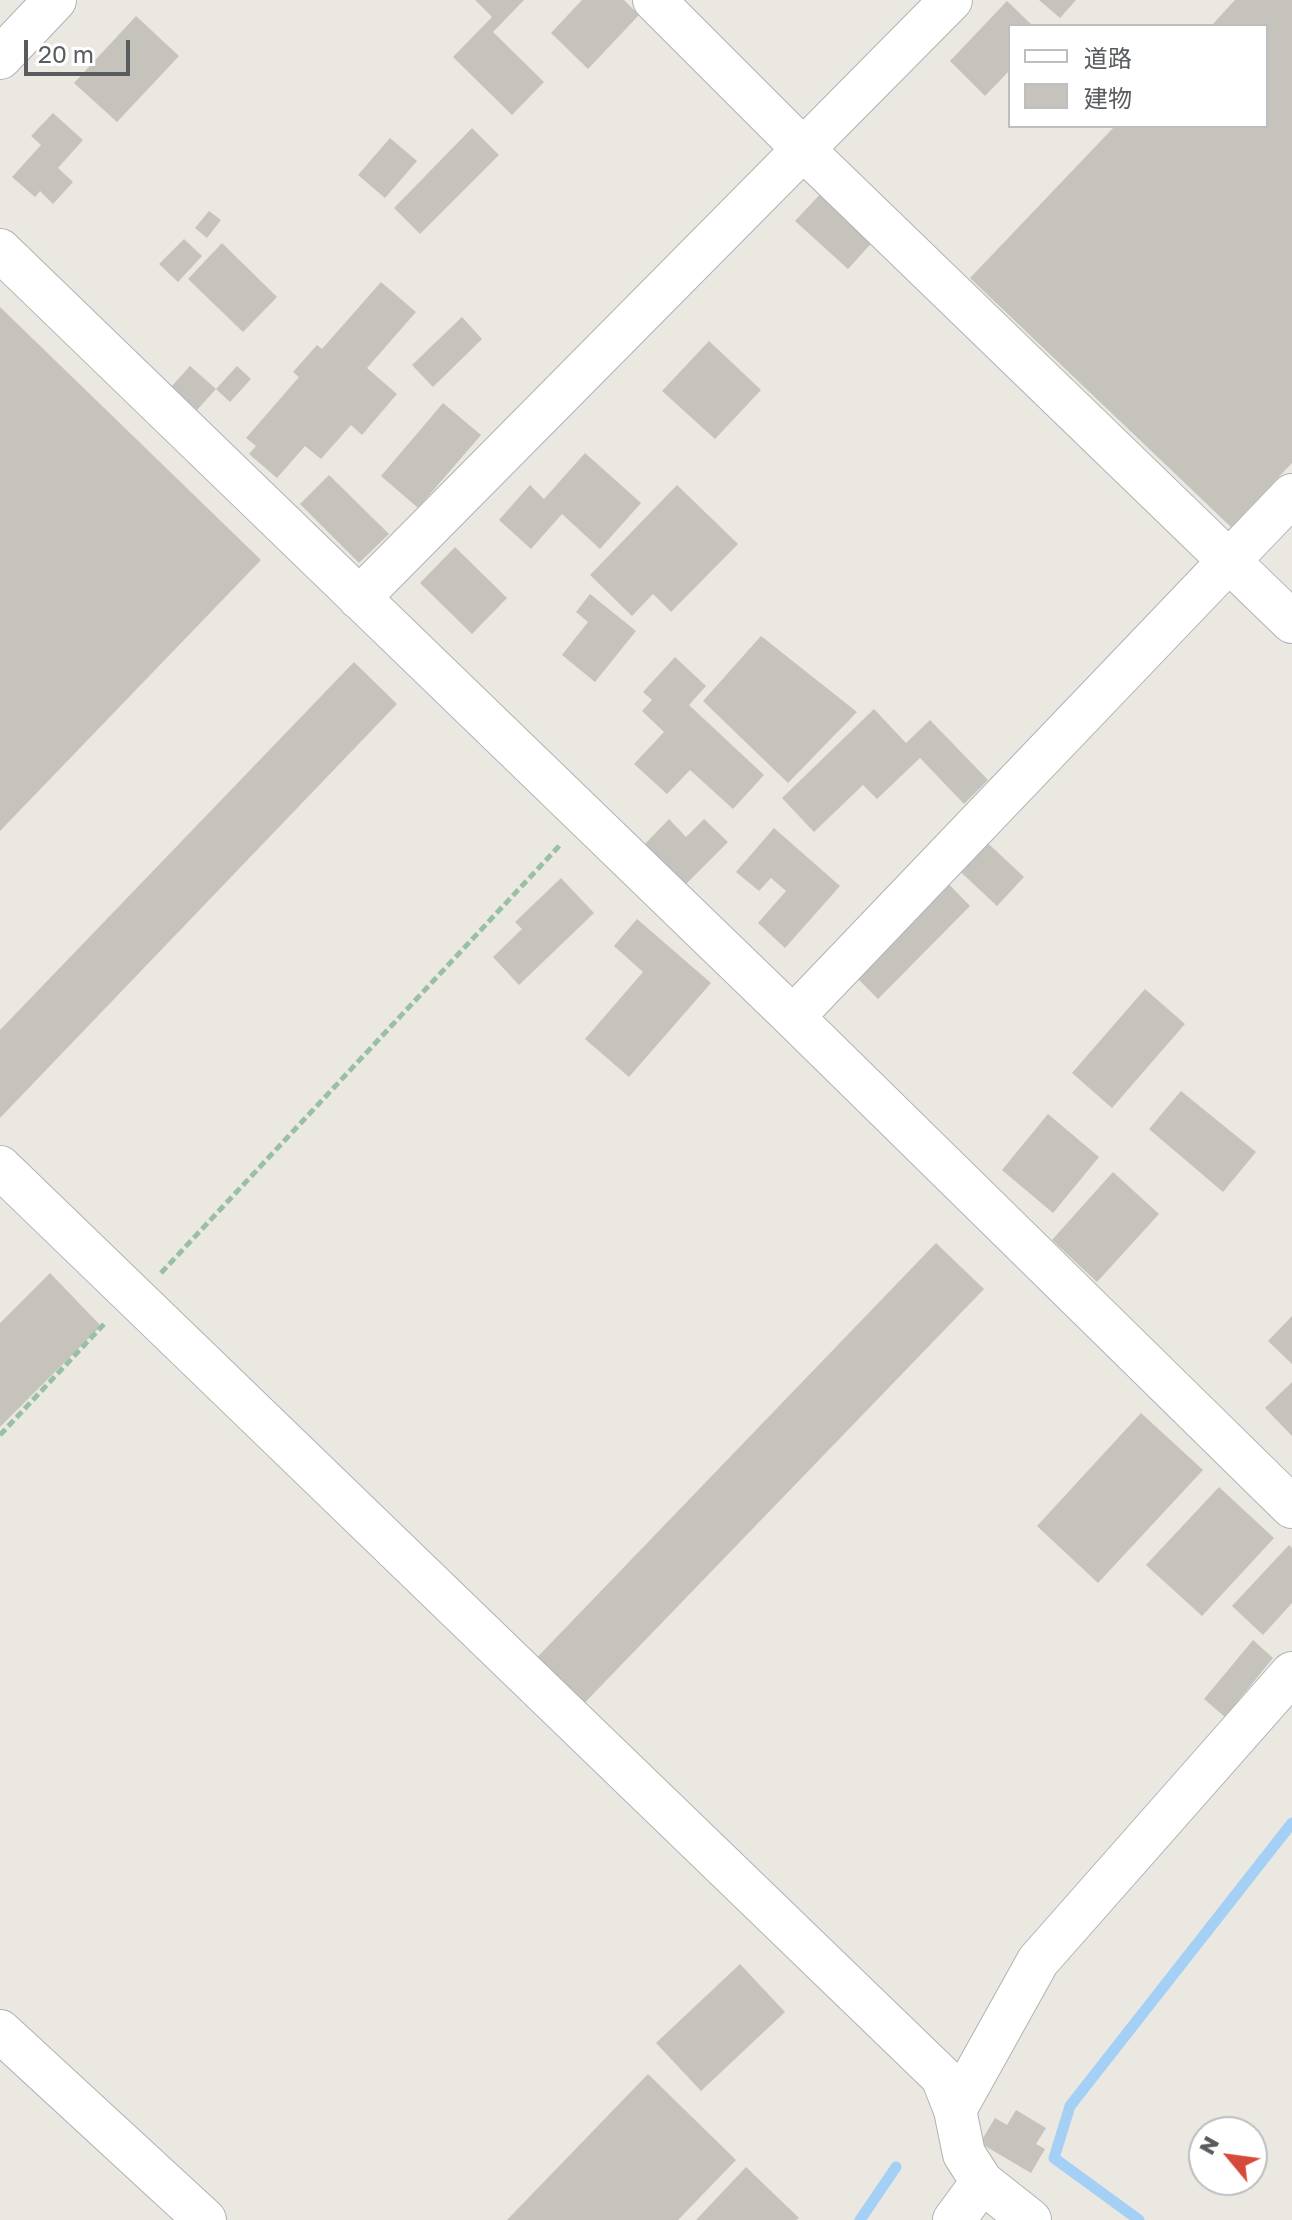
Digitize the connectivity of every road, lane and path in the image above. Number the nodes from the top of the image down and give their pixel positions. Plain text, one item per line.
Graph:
1 (55, 0) edge
2 (654, 0) edge
3 (951, 0) edge
4 (0, 58) edge
5 (803, 149) junction
6 (0, 250) edge
7 (1292, 495) edge
8 (1229, 560) junction
9 (359, 598) junction
10 (1292, 622) edge
11 (585, 818) junction
12 (793, 1017) junction
13 (0, 1167) edge
14 (136, 1300) junction
15 (0, 1435) edge
16 (1292, 1507) edge
17 (1292, 1673) edge
18 (0, 2031) edge
19 (955, 2110) junction
20 (982, 2182) junction
21 (205, 2220) edge
22 (954, 2220) edge
23 (1030, 2220) edge

1 - 4 street
2 - 5 street
3 - 5 street
5 - 8 street
5 - 9 street
6 - 9 street
7 - 8 street
8 - 10 street
8 - 12 street
9 - 11 street
11 - 12 street
11 - 14 path
12 - 16 street
13 - 14 street
14 - 15 path
14 - 19 street
17 - 19 street
18 - 21 street
19 - 20 street
20 - 22 street
20 - 23 street

